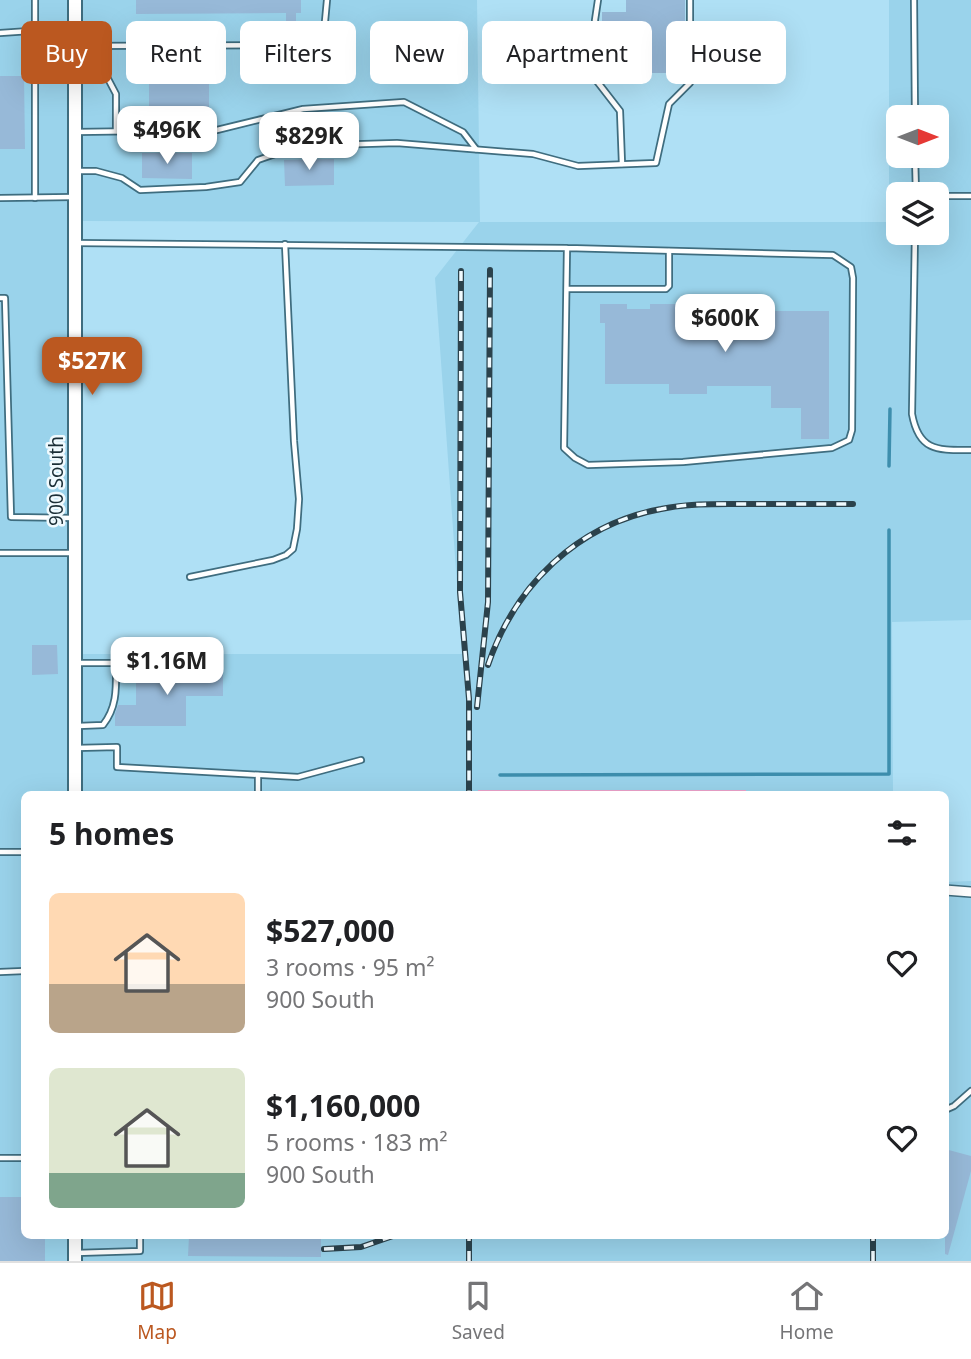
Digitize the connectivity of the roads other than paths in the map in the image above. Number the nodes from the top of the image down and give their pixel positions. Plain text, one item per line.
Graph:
1 (35, 0) edge
2 (75, 0) edge
3 (327, 0) edge
4 (598, 0) edge
5 (690, 0) edge
6 (914, 0) edge
7 (34, 21) edge
8 (75, 21) edge
9 (0, 33) edge
10 (21, 33) edge
11 (112, 46) edge
12 (34, 84) edge
13 (75, 84) edge
14 (111, 84) edge
15 (915, 105) edge
16 (116, 131) junction
17 (75, 132) junction
18 (476, 150) junction
19 (622, 164) junction
20 (75, 171) junction
21 (949, 196) edge
22 (971, 196) edge
23 (75, 197) junction
24 (0, 198) edge
25 (35, 198) junction
26 (75, 243) junction
27 (285, 244) junction
28 (915, 245) edge
29 (567, 248) junction
30 (669, 251) junction
31 (567, 289) junction
32 (0, 298) edge
33 (971, 450) edge
34 (75, 518) junction
35 (0, 553) edge
36 (75, 553) junction
37 (190, 577) dead end
38 (75, 663) junction
39 (116, 663) junction
40 (178, 663) dead end
41 (75, 726) junction
42 (75, 748) junction
43 (361, 760) dead end
44 (258, 775) junction
45 (75, 791) edge
46 (258, 791) edge
47 (0, 852) edge
48 (21, 852) edge
49 (949, 890) edge
50 (971, 892) edge
51 (21, 971) edge
52 (0, 972) edge
53 (971, 1091) edge
54 (949, 1108) edge
55 (0, 1158) edge
56 (21, 1158) edge
57 (75, 1239) edge
58 (140, 1239) edge
59 (75, 1257) edge

1 - 7 lane
2 - 8 street, 900 South
3 - 11 lane
4 - 19 lane
5 - 19 lane
6 - 15 lane
9 - 10 lane
12 - 25 lane
13 - 17 street, 900 South
14 - 16 lane
16 - 17 lane
16 - 18 lane
17 - 20 street, 900 South
18 - 19 lane
18 - 20 lane
20 - 23 street, 900 South
21 - 22 lane
23 - 25 lane
23 - 26 street, 900 South
24 - 25 lane
26 - 27 lane
26 - 34 street, 900 South
27 - 29 lane
27 - 37 lane
28 - 33 lane
29 - 30 lane
29 - 31 lane
30 - 31 lane
30 - 31 lane
32 - 34 lane
34 - 36 street, 900 South
35 - 36 lane
36 - 38 street, 900 South
38 - 39 lane
38 - 41 street, 900 South
39 - 40 lane
39 - 41 lane
41 - 42 street, 900 South
42 - 44 lane
42 - 45 street, 900 South
43 - 44 lane
44 - 46 lane
47 - 48 lane
49 - 50 street
51 - 52 lane
53 - 54 lane
55 - 56 lane
57 - 59 street
58 - 59 lane

